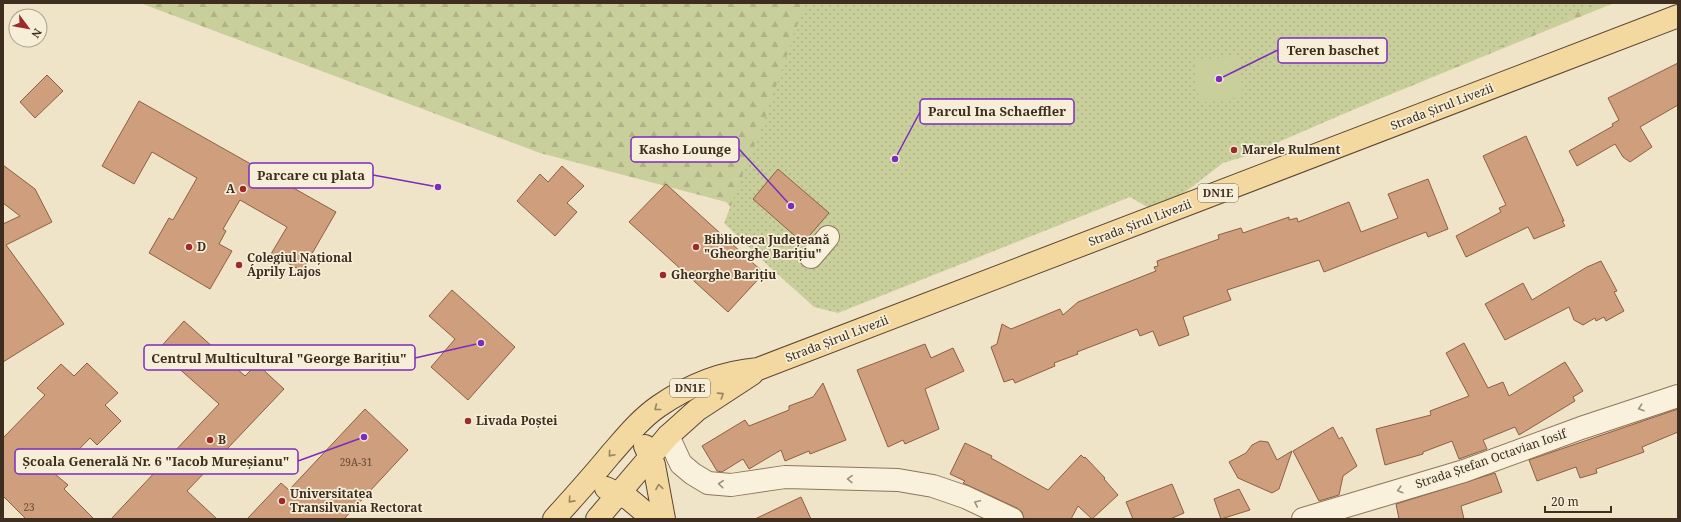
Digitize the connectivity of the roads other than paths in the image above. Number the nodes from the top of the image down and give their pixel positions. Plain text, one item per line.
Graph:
1 (1678, 16) edge
2 (828, 237) dead end
3 (811, 256) dead end
4 (758, 369) junction
5 (1678, 396) edge
6 (634, 428) junction
7 (668, 436) junction
8 (651, 456) junction
9 (588, 480) junction
10 (620, 493) junction
11 (554, 519) edge
12 (597, 519) edge
13 (653, 519) edge
14 (664, 519) edge
15 (1012, 519) edge
16 (1303, 519) edge

1 - 4 main road, Strada Șirul Livezii / DN1E
2 - 3 street
4 -> 6 main road, Strada Șirul Livezii / DN1E
7 -> 4 main road, Strada Șirul Livezii / DN1E
5 -> 16 street, Strada Ștefan Octavian Iosif
6 - 8 main road
6 -> 9 main road, DN1E
7 - 8 main road, Strada Șirul Livezii / DN1E
15 -> 7 street
8 - 10 main road, DN1E
14 -> 8 main road
9 - 10 main road
9 -> 11 main road, DN1E
10 - 12 main road, DN1E
10 - 13 main road

